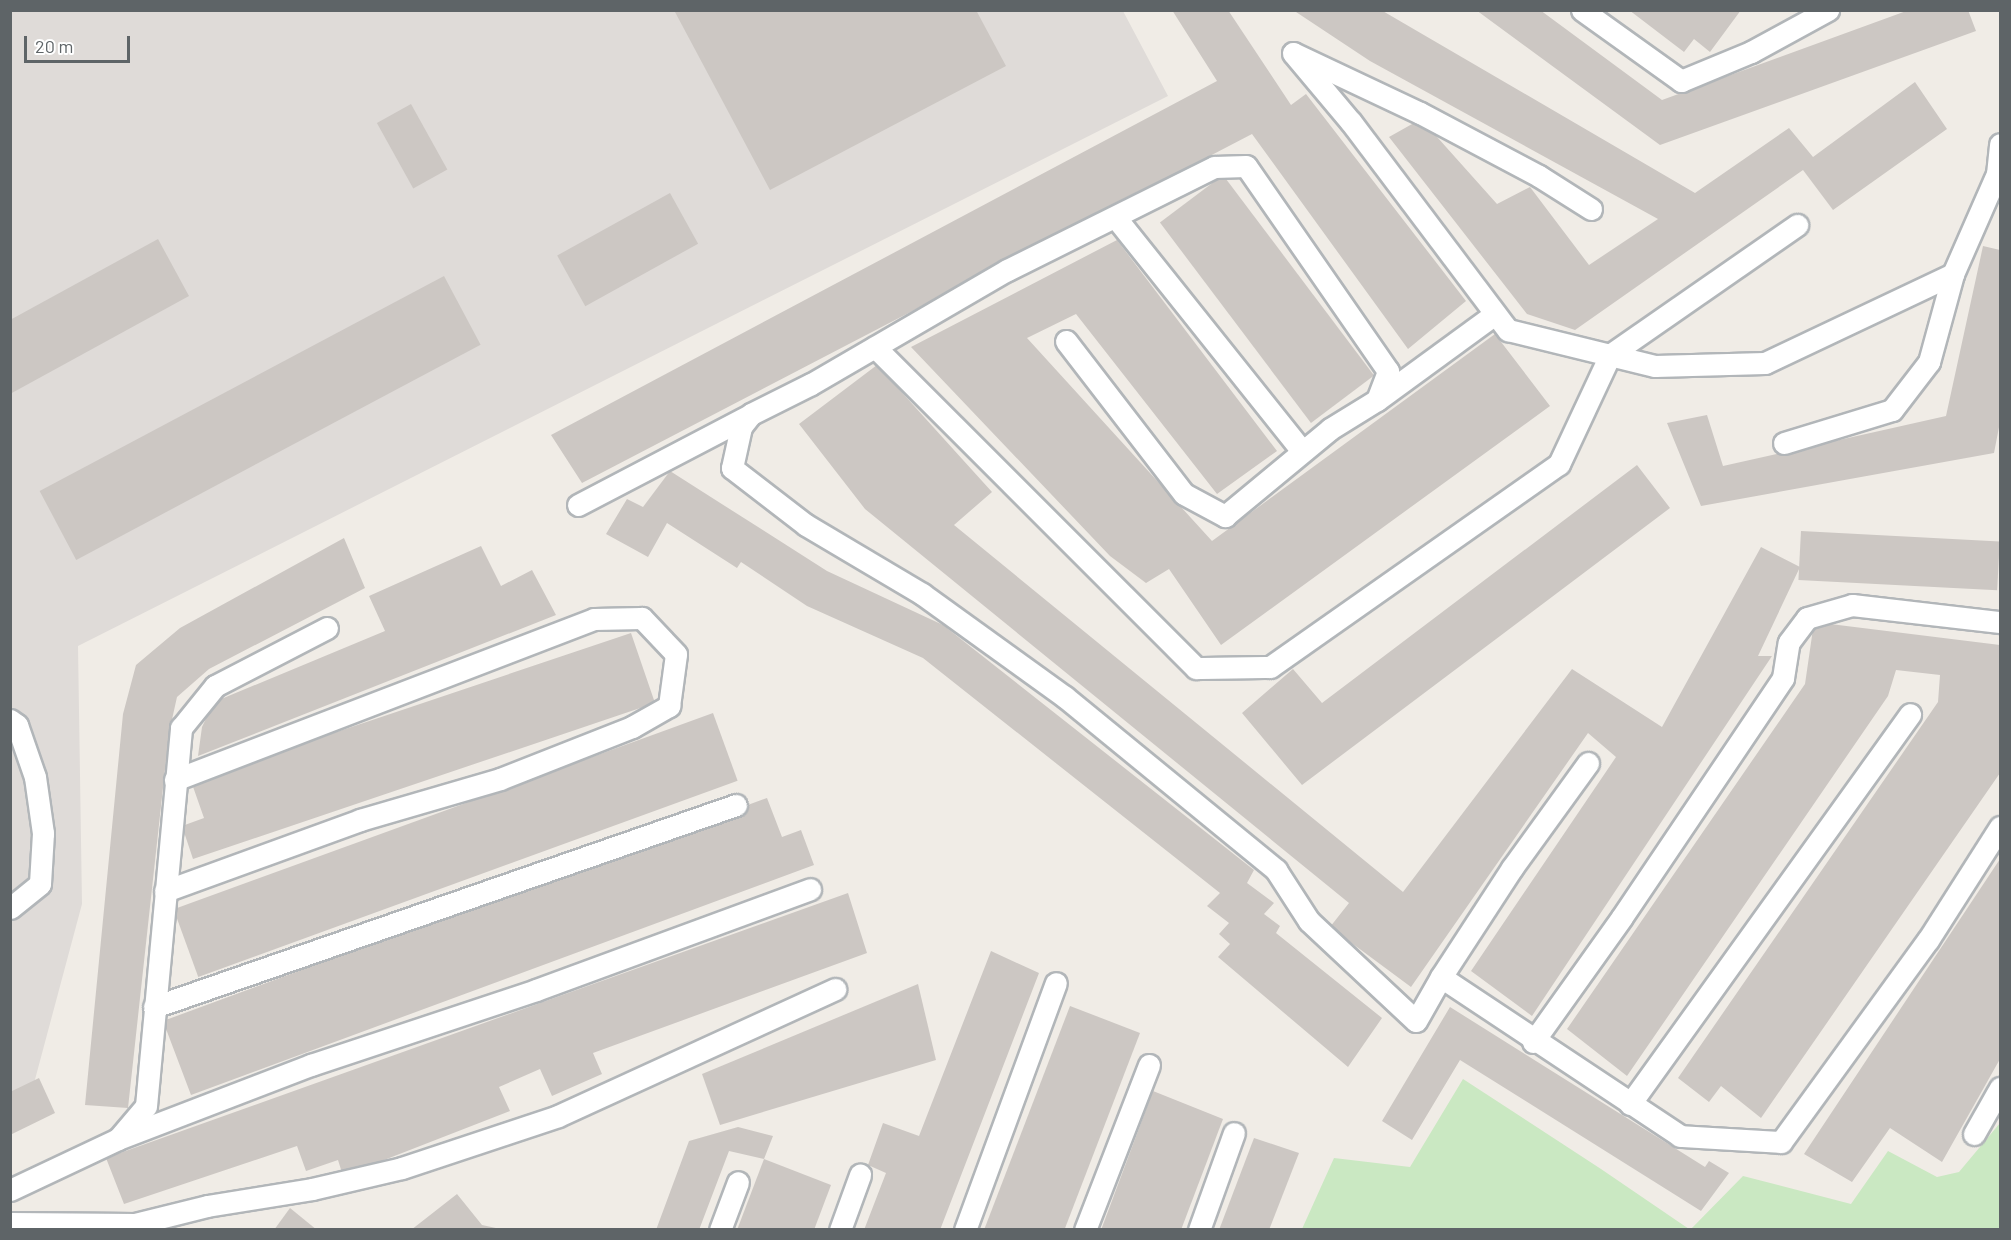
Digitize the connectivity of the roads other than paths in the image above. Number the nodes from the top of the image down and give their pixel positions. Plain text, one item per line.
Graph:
1 (1582, 10) edge
2 (1828, 10) edge
3 (1800, 16) edge
4 (2001, 144) edge
5 (1591, 209) dead end
6 (1116, 218) junction
7 (1797, 225) dead end
8 (1953, 274) junction
9 (1495, 314) junction
10 (1066, 341) dead end
11 (875, 347) junction
12 (1610, 355) junction
13 (1377, 400) junction
14 (751, 414) junction
15 (1784, 443) dead end
16 (1302, 451) junction
17 (578, 505) dead end
18 (2001, 622) edge
19 (327, 628) dead end
20 (1910, 714) dead end
21 (10, 720) edge
22 (1588, 763) dead end
23 (175, 780) junction
24 (736, 805) dead end
25 (2001, 827) edge
26 (810, 889) dead end
27 (165, 891) junction
28 (10, 908) edge
29 (1441, 977) junction
30 (1056, 983) dead end
31 (835, 989) dead end
32 (154, 1007) junction
33 (1533, 1042) junction
34 (1149, 1065) dead end
35 (2001, 1088) edge
36 (1630, 1104) junction
37 (1234, 1133) dead end
38 (1974, 1134) dead end
39 (118, 1139) junction
40 (860, 1175) dead end
41 (738, 1182) dead end
42 (10, 1191) edge
43 (10, 1223) edge
44 (140, 1227) edge
45 (720, 1230) edge
46 (840, 1230) edge
47 (965, 1230) edge
48 (1085, 1230) edge
49 (1199, 1230) edge

1 - 3 lane
2 - 3 lane
4 - 8 lane
5 - 9 lane
6 - 11 lane
6 - 13 lane
6 - 16 lane
7 - 12 lane
8 - 12 lane
8 - 15 lane
9 - 12 lane
9 - 13 lane
10 - 16 lane
11 - 12 lane
11 - 14 lane
13 - 16 lane
14 - 17 lane
14 - 29 lane
18 - 33 lane
19 - 23 lane
20 - 36 lane
21 - 28 lane
22 - 29 lane
23 - 27 lane
23 - 27 lane
24 - 32 lane
25 - 36 lane
26 - 39 lane
27 - 32 lane
29 - 33 lane
30 - 47 lane
31 - 44 lane
32 - 39 lane
33 - 36 lane
34 - 48 lane
35 - 38 lane
37 - 49 lane
39 - 42 lane
40 - 46 lane
41 - 45 lane
43 - 44 lane

